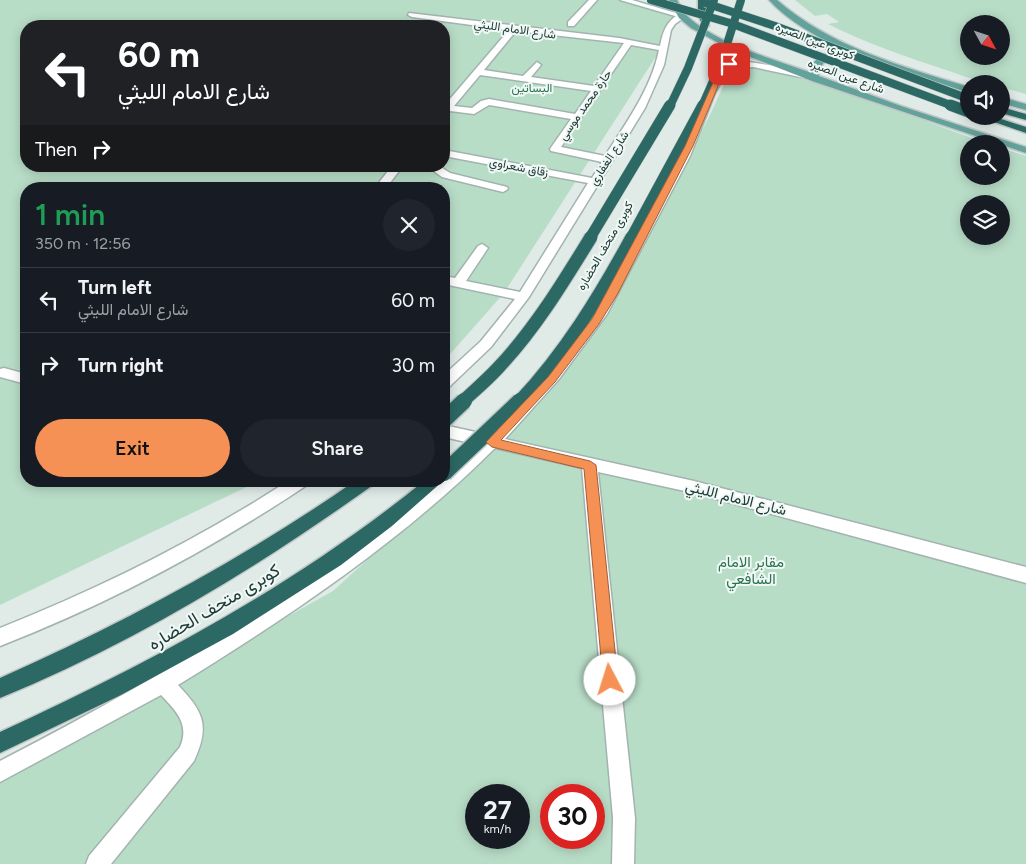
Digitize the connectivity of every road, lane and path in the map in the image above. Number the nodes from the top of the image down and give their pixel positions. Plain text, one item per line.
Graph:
1 (593, 0) edge
2 (624, 0) edge
3 (651, 0) edge
4 (673, 0) edge
5 (692, 0) edge
6 (702, 0) edge
7 (714, 0) edge
8 (740, 0) edge
9 (773, 0) edge
10 (412, 14) dead end
11 (682, 16) junction
12 (571, 24) dead end
13 (706, 24) junction
14 (515, 28) junction
15 (629, 42) junction
16 (664, 49) junction
17 (854, 50) junction
18 (537, 65) dead end
19 (478, 72) junction
20 (810, 77) junction
21 (526, 78) junction
22 (960, 87) edge
23 (596, 89) junction
24 (472, 91) junction
25 (499, 95) dead end
26 (960, 96) edge
27 (1010, 103) edge
28 (450, 107) edge
29 (1026, 107) edge
30 (960, 109) edge
31 (450, 110) edge
32 (1010, 113) edge
33 (577, 117) junction
34 (1026, 117) edge
35 (1010, 125) edge
36 (1026, 130) edge
37 (1026, 150) edge
38 (450, 154) edge
39 (608, 160) junction
40 (393, 172) edge
41 (441, 172) edge
42 (593, 181) junction
43 (385, 182) edge
44 (503, 189) dead end
45 (482, 248) dead end
46 (450, 281) edge
47 (458, 283) junction
48 (523, 297) junction
49 (4, 373) dead end
50 (450, 377) edge
51 (20, 378) edge
52 (450, 414) edge
53 (450, 432) edge
54 (492, 442) junction
55 (590, 465) junction
56 (450, 467) edge
57 (450, 481) edge
58 (292, 487) edge
59 (358, 487) edge
60 (427, 487) edge
61 (442, 487) edge
62 (1026, 575) edge
63 (0, 637) edge
64 (164, 684) junction
65 (0, 688) edge
66 (0, 744) edge
67 (0, 772) edge
68 (97, 864) edge
69 (623, 864) edge

1 - 12 street
2 - 11 street
3 - 30 highway, كوبرى عين الصيره, bridge
4 - 11 main road, شارع عين الصيره
5 - 26 highway, كوبرى عين الصيره, bridge
6 - 13 highway, bridge
7 - 13 highway, كوبرى متحف الحضاره, bridge
8 - 56 highway, كوبرى متحف الحضاره, bridge
9 - 17 main road, شارع عين الصيره
10 - 14 street, شارع الامام الليثي
11 - 16 street, شارع الغفاري
11 - 20 main road, شارع عين الصيره
13 - 52 highway, كوبرى متحف الحضاره, bridge
14 - 15 street, شارع الامام الليثي
14 - 19 street
15 - 16 street, شارع الامام الليثي
15 - 23 street, حارة محمد موسي
16 - 39 street, شارع الغفاري
17 - 20 main road
17 - 22 main road, شارع عين الصيره
18 - 21 street
19 - 21 street
19 - 24 street
20 - 37 main road, شارع عين الصيره
20 - 54 street
21 - 23 street
23 - 33 street, حارة محمد موسي
24 - 25 street
24 - 28 street
27 - 29 main road
31 - 33 street
32 - 34 highway
33 - 39 street, حارة محمد موسي
35 - 36 highway
38 - 42 street, زقاق شعراوي
39 - 42 street, شارع الغفاري
40 - 43 street
41 - 44 street
42 - 48 street, شارع الغفاري
45 - 47 street
46 - 47 street
47 - 48 street
48 - 50 street, شارع الغفاري
49 - 51 street
53 - 54 street, شارع الامام الليثي
54 - 55 street, شارع الامام الليثي
54 - 57 street
55 - 62 street, شارع الامام الليثي
55 - 69 street
58 - 63 street
59 - 65 highway, كوبرى متحف الحضاره
60 - 66 highway, كوبرى متحف الحضاره
61 - 64 street
64 - 67 street
64 - 68 street

